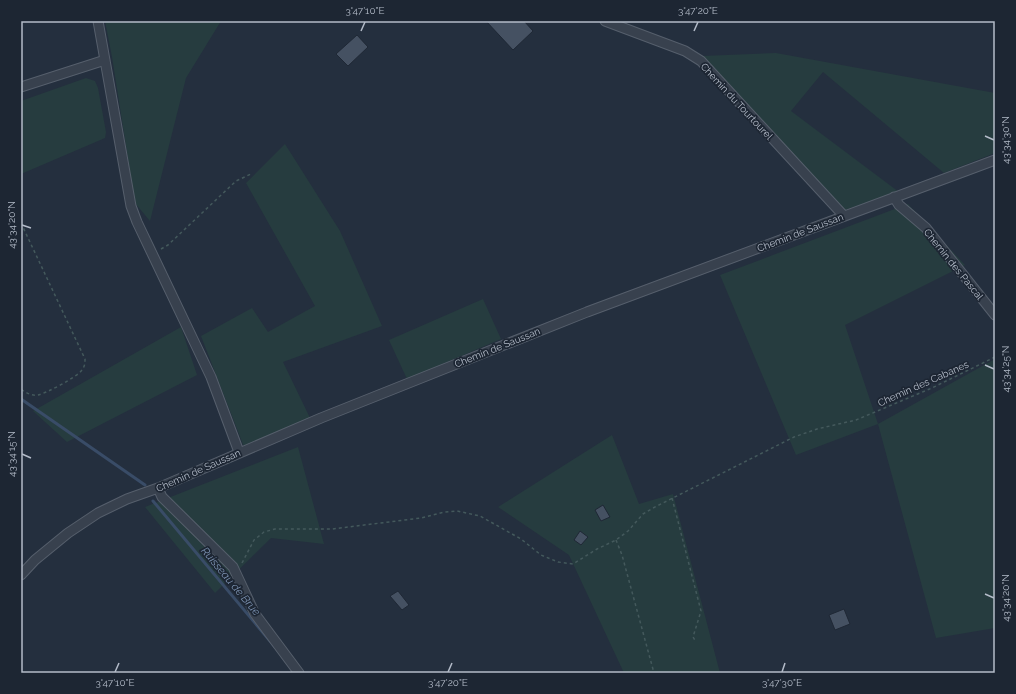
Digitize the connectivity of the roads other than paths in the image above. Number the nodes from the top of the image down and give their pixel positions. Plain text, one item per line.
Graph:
1 (98, 21) edge
2 (605, 21) edge
3 (105, 60) junction
4 (21, 87) edge
5 (995, 160) edge
6 (894, 197) junction
7 (844, 216) junction
8 (995, 315) edge
9 (239, 452) junction
10 (158, 488) junction
11 (21, 575) edge
12 (299, 673) edge

1 - 3 street
2 - 7 street, Chemin du Tourtourel
3 - 4 street
3 - 9 street
5 - 6 street, Chemin de Saussan
6 - 7 street, Chemin de Saussan
6 - 8 street, Chemin des Pascal
7 - 9 street, Chemin de Saussan
9 - 10 street, Chemin de Saussan
10 - 11 street, Chemin de Saussan
10 - 12 street

